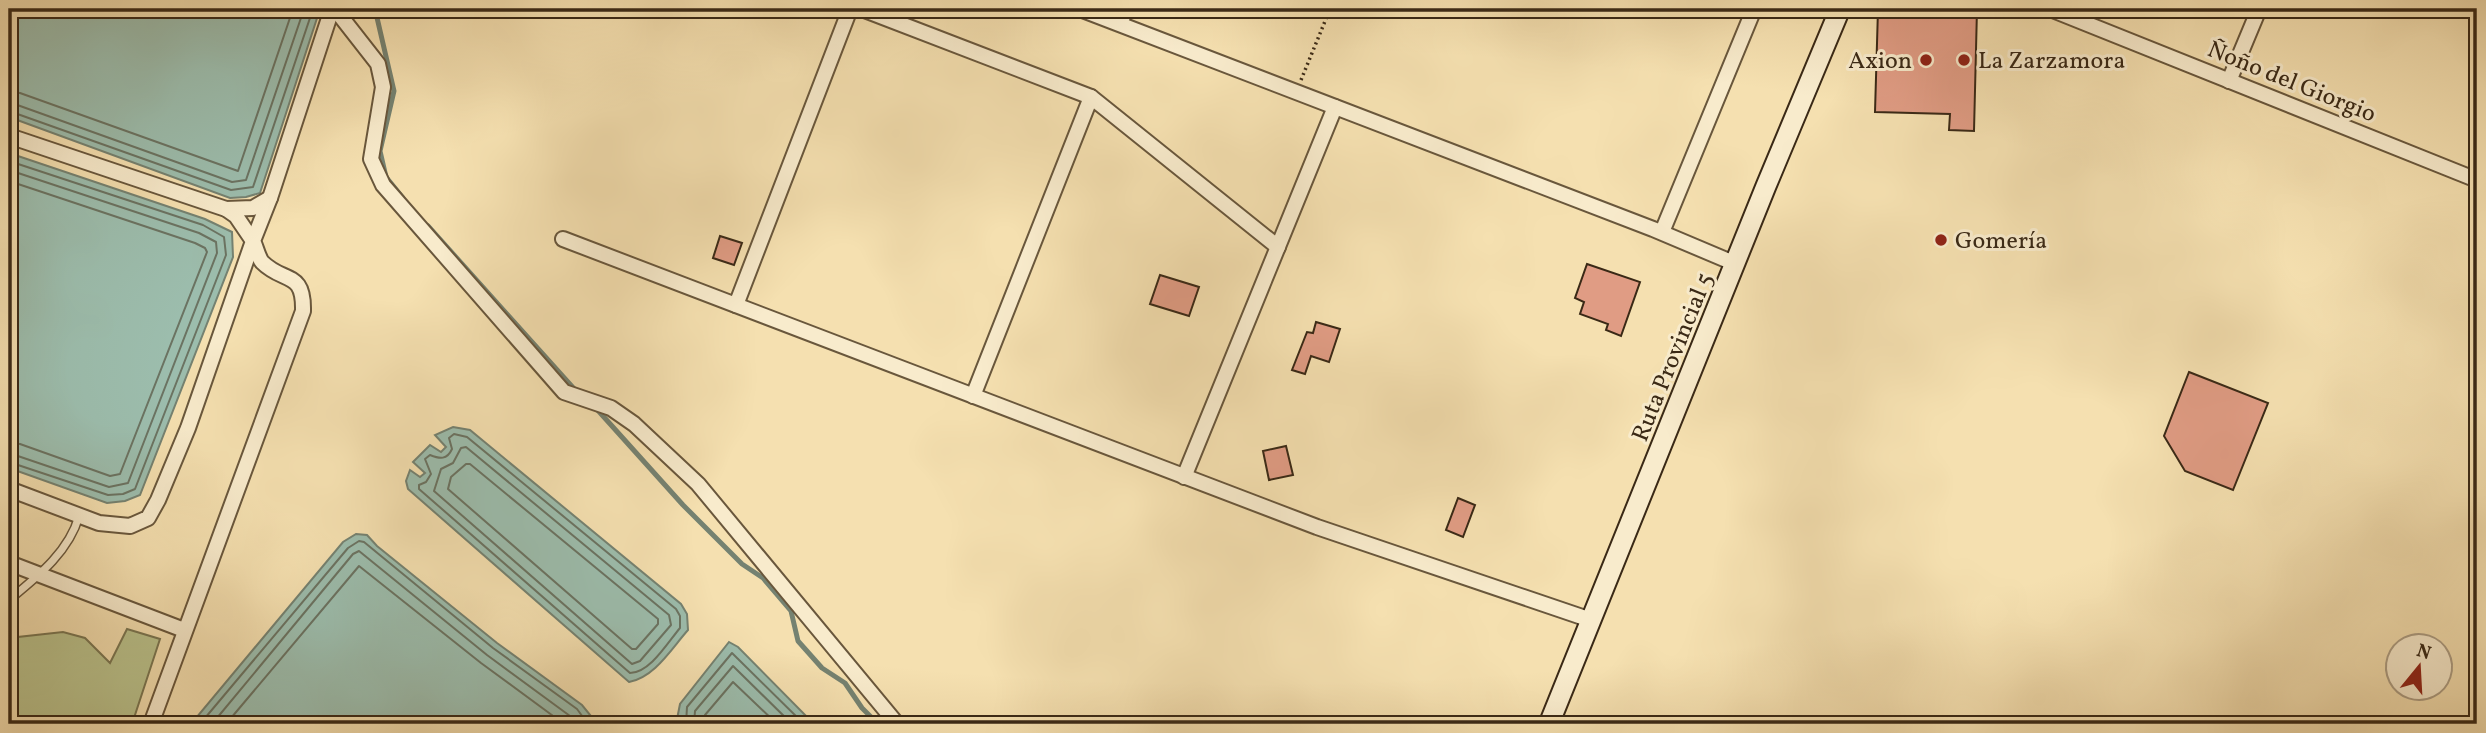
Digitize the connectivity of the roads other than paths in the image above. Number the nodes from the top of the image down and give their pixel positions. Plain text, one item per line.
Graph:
1 (334, 9) edge
2 (850, 9) edge
3 (863, 9) edge
4 (1080, 9) edge
5 (1130, 9) edge
6 (1755, 9) edge
7 (1840, 9) edge
8 (2050, 9) edge
9 (2259, 9) edge
10 (1123, 25) junction
11 (2229, 81) junction
12 (1091, 97) junction
13 (1335, 107) junction
14 (9, 136) edge
15 (2477, 180) edge
16 (270, 198) junction
17 (226, 209) junction
18 (1662, 232) junction
19 (563, 239) dead end
20 (253, 241) junction
21 (1278, 247) junction
22 (1736, 264) junction
23 (736, 305) junction
24 (973, 396) junction
25 (1184, 477) junction
26 (9, 489) edge
27 (79, 515) junction
28 (9, 562) edge
29 (40, 575) junction
30 (9, 600) edge
31 (1590, 625) junction
32 (184, 630) junction
33 (151, 724) edge
34 (897, 724) edge
35 (1549, 724) edge

1 - 16 street
1 - 34 street
2 - 23 street
3 - 12 street
4 - 10 street
5 - 10 lane
6 - 18 street
7 - 22 main road, Ruta Provincial 5
8 - 11 street, Ñoño del Giorgio
9 - 11 street
10 - 13 street
11 - 15 street, Ñoño del Giorgio
12 - 21 street
12 - 24 street
13 - 18 street
13 - 21 street
14 - 17 street
16 - 17 street
16 - 20 street
17 - 20 street
18 - 22 street
19 - 23 street
20 - 27 street
20 - 32 street
21 - 25 street
22 - 31 main road, Ruta Provincial 5
23 - 24 street
24 - 25 street
25 - 31 street
26 - 27 street
27 - 29 lane
28 - 29 street
29 - 30 lane
29 - 32 street
31 - 35 main road, Ruta Provincial 5
32 - 33 street

